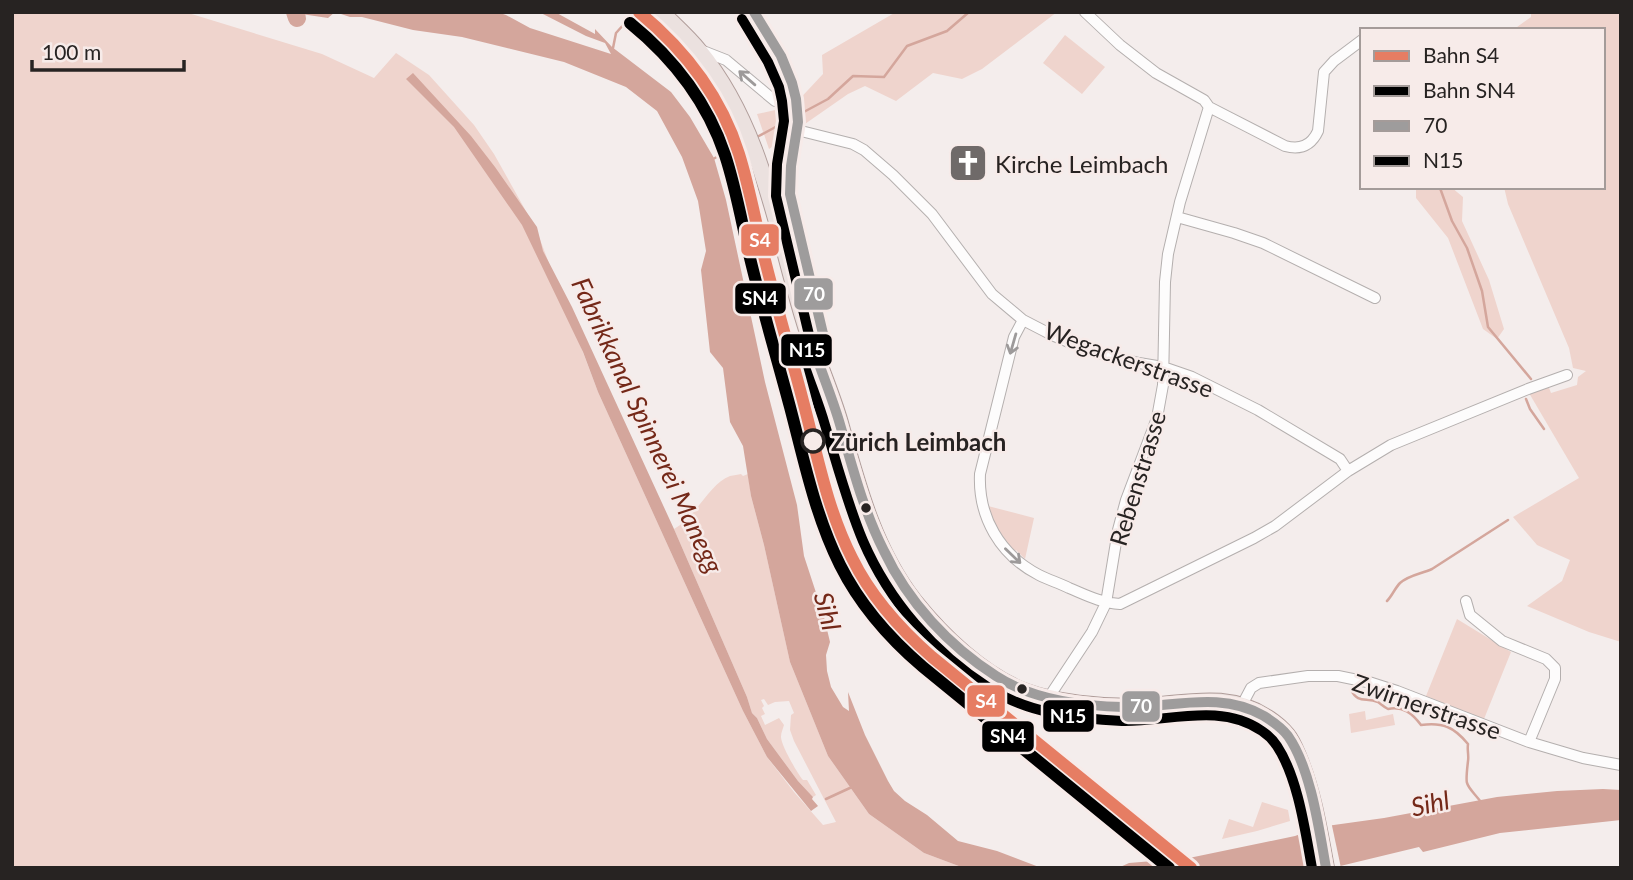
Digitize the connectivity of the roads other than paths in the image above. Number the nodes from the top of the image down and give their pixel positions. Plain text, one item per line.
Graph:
1 (661, 12) edge
2 (754, 12) edge
3 (1085, 12) edge
4 (1360, 42) edge
5 (698, 50) junction
6 (797, 103) junction
7 (1209, 107) junction
8 (798, 126) junction
9 (1177, 217) junction
10 (1375, 298) dead end
11 (1023, 320) junction
12 (818, 361) junction
13 (1163, 367) junction
14 (1567, 375) dead end
15 (1348, 471) junction
16 (1466, 601) dead end
17 (1106, 603) junction
18 (1049, 697) junction
19 (1242, 705) junction
20 (1529, 742) junction
21 (1621, 765) edge
22 (1326, 868) edge

1 - 5 main road
2 - 6 street
3 - 7 street
4 - 7 street
6 -> 5 street
5 - 12 main road
6 - 8 street
7 - 9 street, Rebenstrasse
8 - 11 street, Wegackerstrasse
8 - 12 street
9 - 10 street
9 - 13 street, Rebenstrasse
11 - 13 street, Wegackerstrasse
11 -> 17 street
12 - 18 main road
13 - 15 street, Wegackerstrasse
13 - 17 street, Rebenstrasse
14 - 15 street
15 - 17 street
16 - 20 street
17 - 18 street, Rebenstrasse
18 - 19 main road
19 - 20 street, Zwirnerstrasse
19 - 22 main road
20 - 21 street, Zwirnerstrasse

